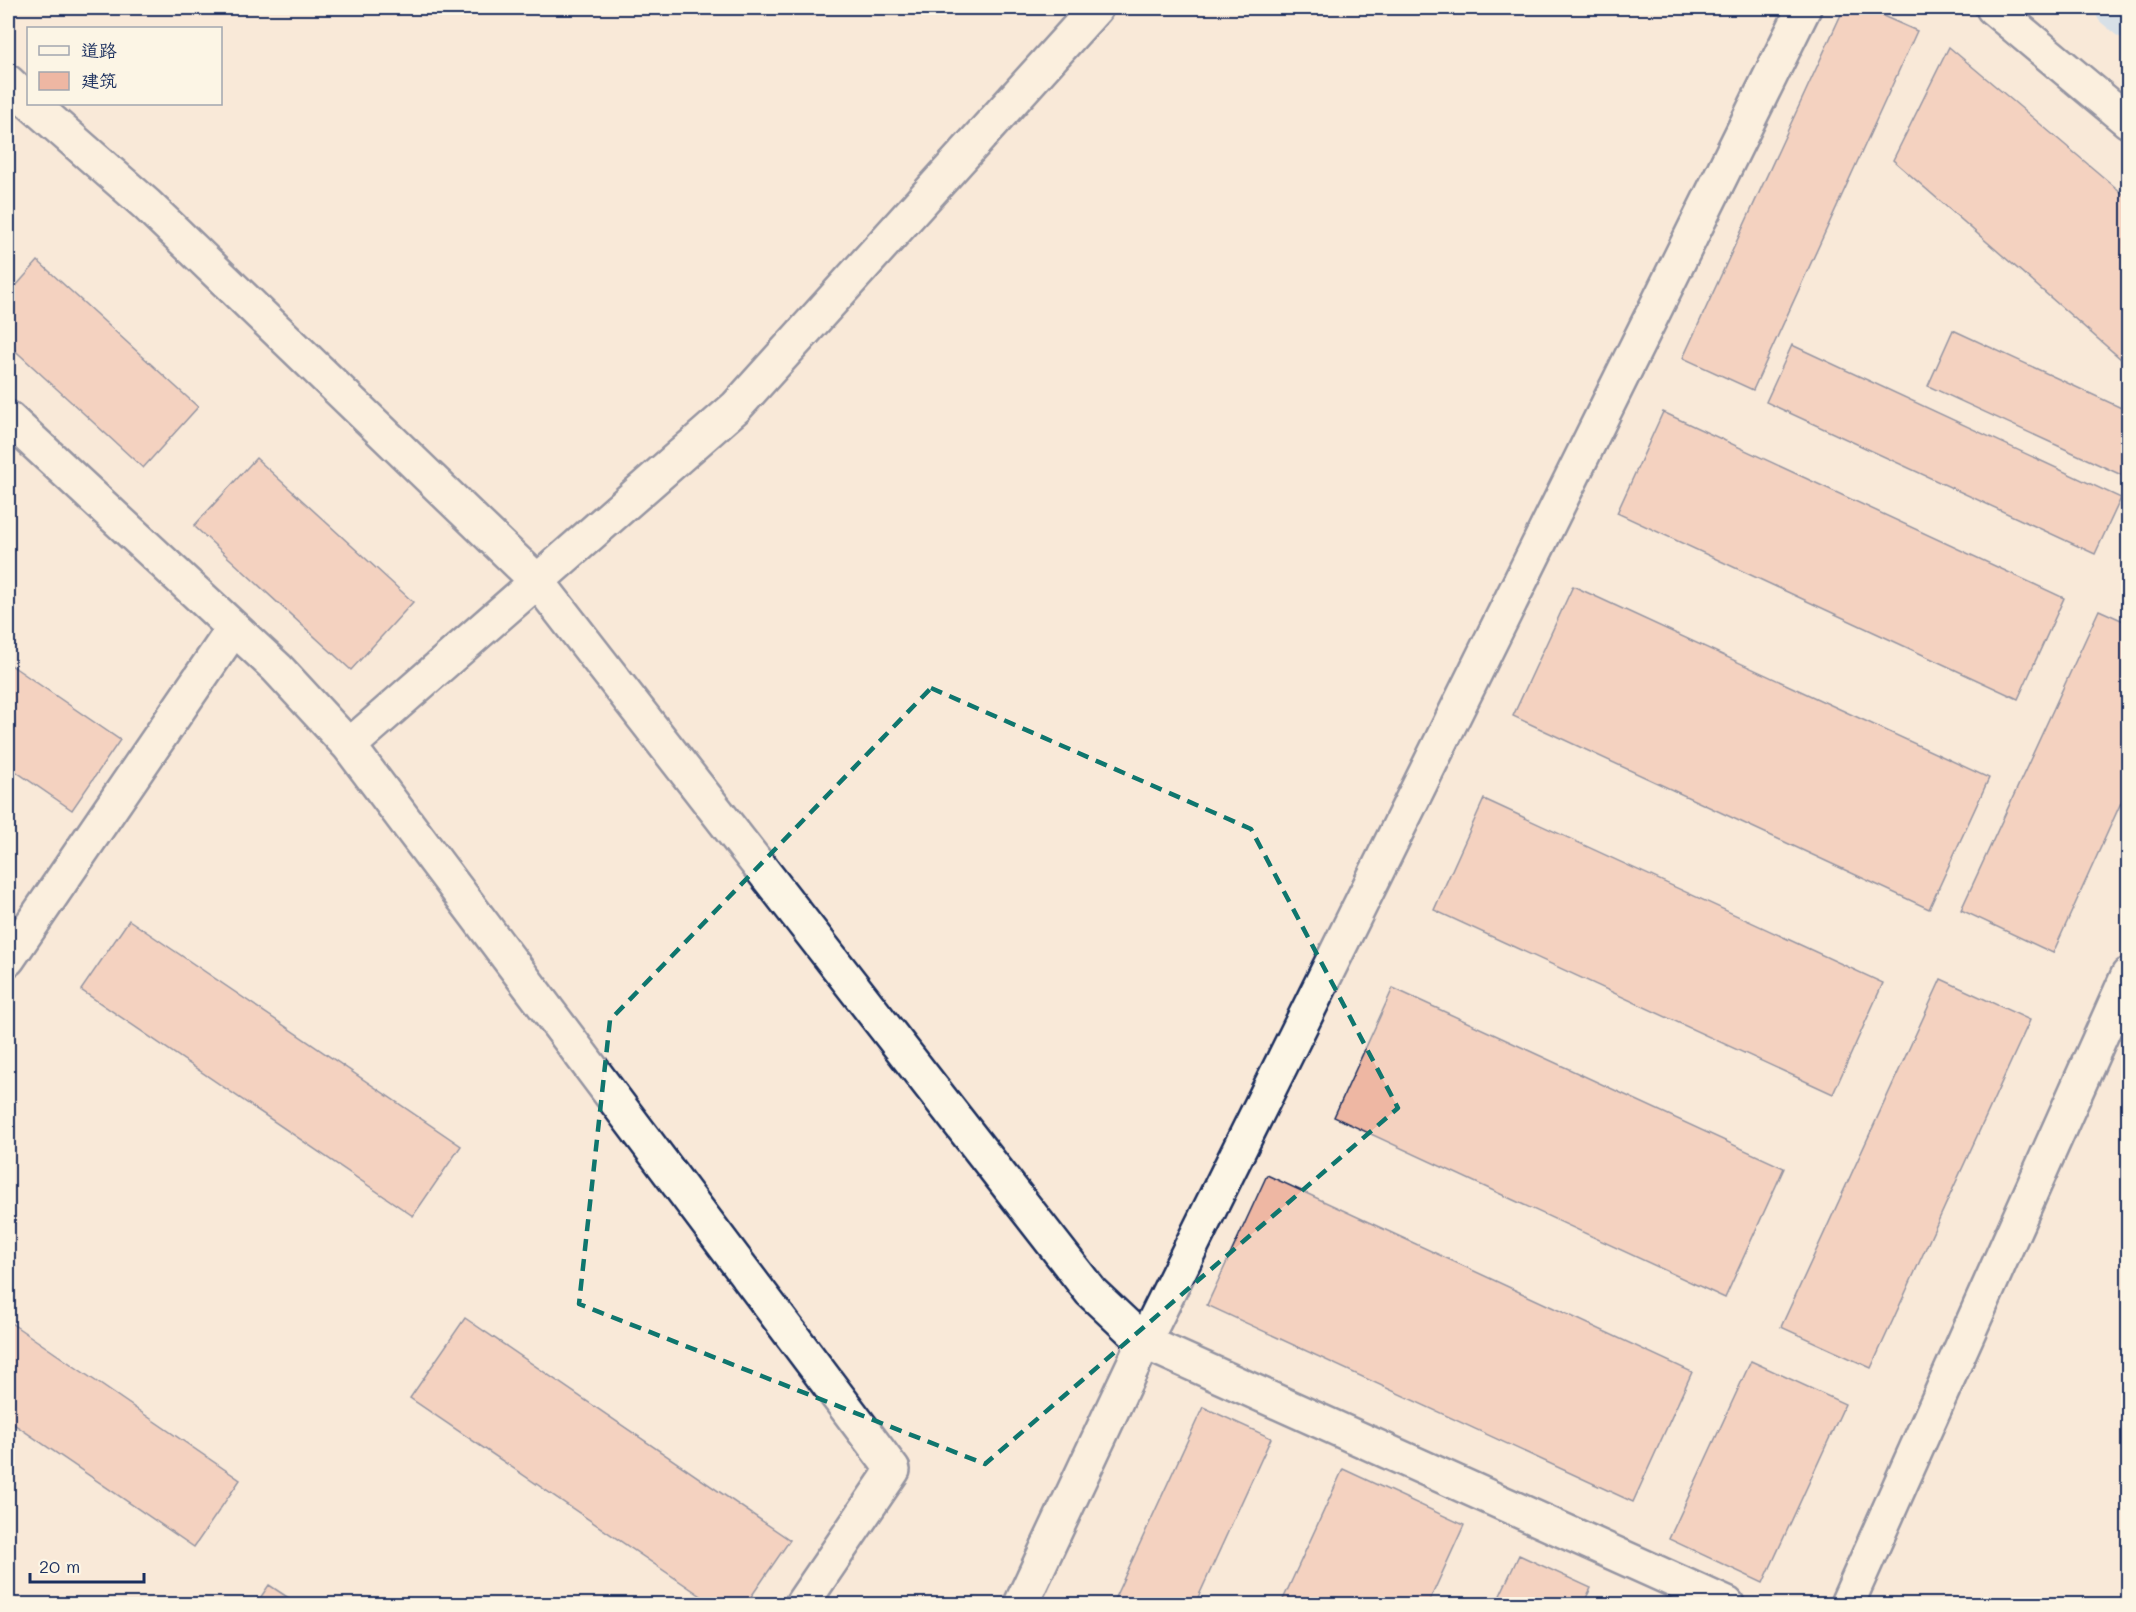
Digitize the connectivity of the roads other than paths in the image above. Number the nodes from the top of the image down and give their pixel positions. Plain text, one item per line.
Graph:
1 (1096, 8) edge
2 (1804, 8) edge
3 (1993, 8) edge
4 (8, 82) edge
5 (27, 99) edge
6 (33, 105) edge
7 (2128, 120) edge
8 (8, 418) edge
9 (538, 582) junction
10 (234, 628) junction
11 (349, 746) junction
12 (8, 959) edge
13 (2128, 975) edge
14 (1144, 1342) junction
15 (802, 1605) edge
16 (1021, 1605) edge
17 (1727, 1605) edge
18 (1847, 1605) edge

1 - 9 street
2 - 14 street
3 - 7 street
4 - 5 street
6 - 9 street
8 - 10 street
9 - 11 street
9 - 14 street
10 - 11 street
10 - 12 street
11 - 15 street
13 - 18 street
14 - 16 street
14 - 17 street

